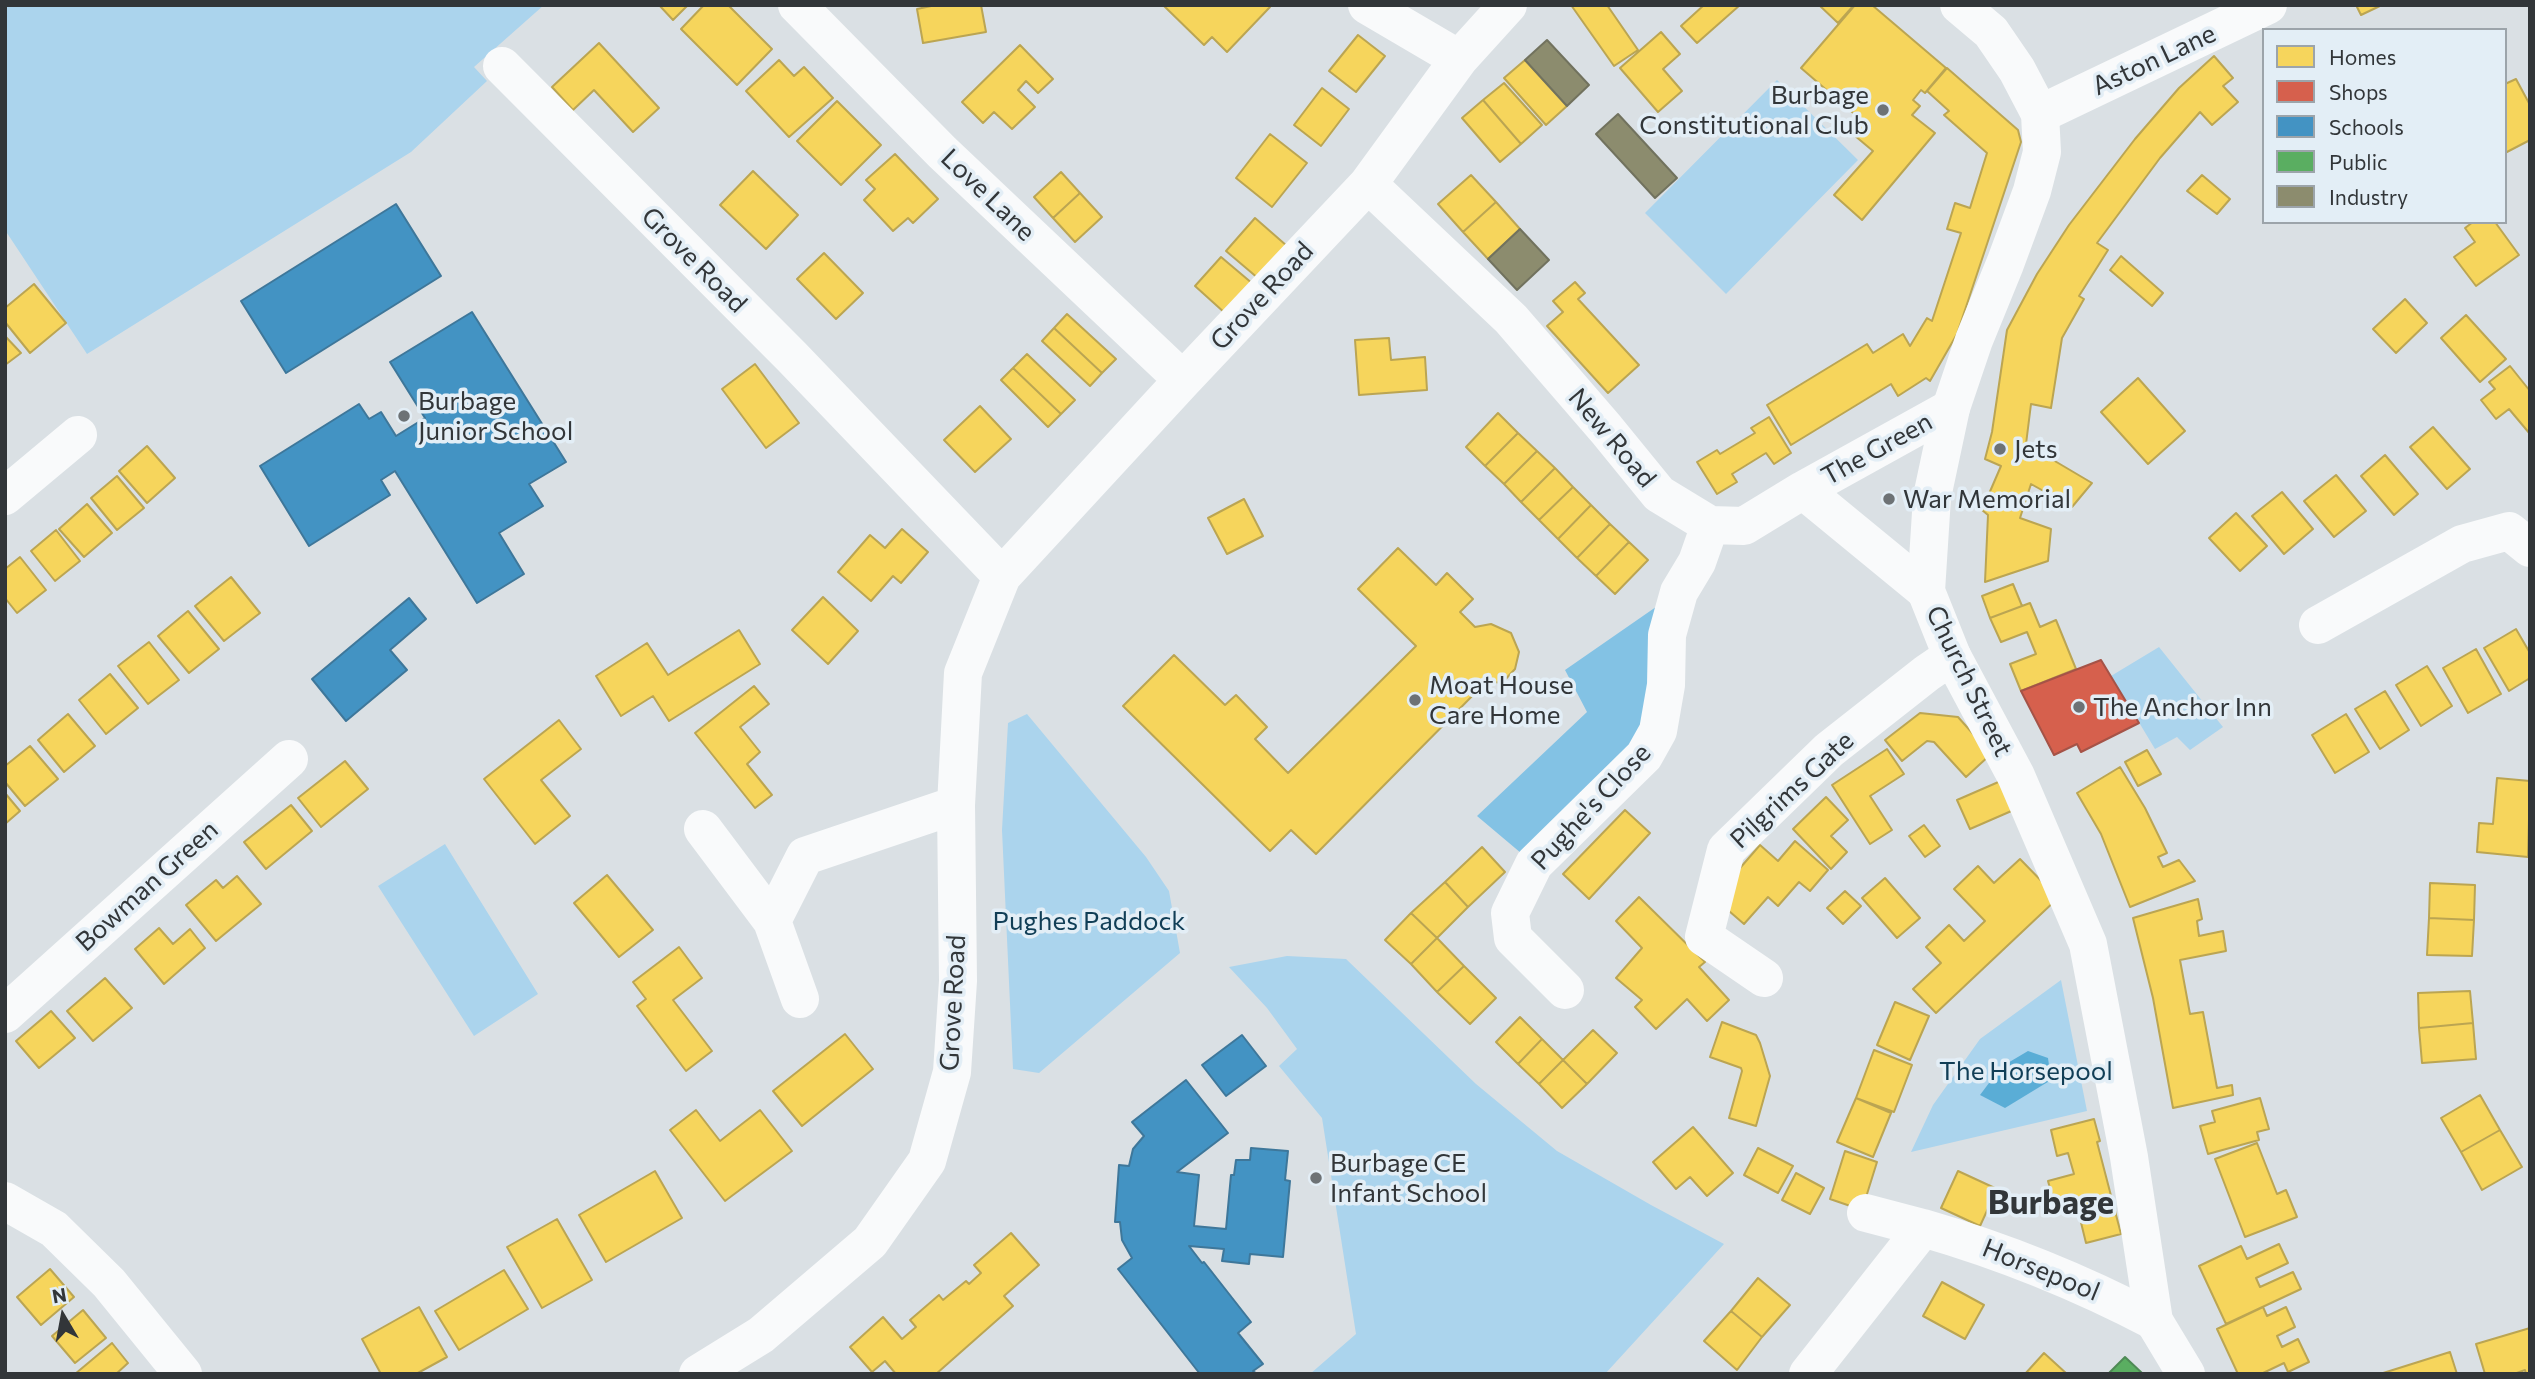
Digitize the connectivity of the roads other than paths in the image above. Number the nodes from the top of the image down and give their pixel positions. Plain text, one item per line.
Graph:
1 (797, 5) edge
2 (1367, 5) edge
3 (1508, 5) edge
4 (1959, 5) edge
5 (2268, 5) edge
6 (1459, 59) junction
7 (502, 66) dead end
8 (2040, 114) junction
9 (1368, 184) junction
10 (1183, 380) junction
11 (1951, 408) junction
12 (78, 435) dead end
13 (1803, 490) junction
14 (5, 496) edge
15 (1710, 525) junction
16 (2530, 548) edge
17 (1002, 576) junction
18 (1926, 591) junction
19 (2318, 625) dead end
20 (1952, 656) junction
21 (289, 760) dead end
22 (956, 805) junction
23 (703, 829) dead end
24 (772, 921) junction
25 (1764, 978) dead end
26 (1565, 990) dead end
27 (800, 999) dead end
28 (5, 1014) edge
29 (6, 1205) edge
30 (1866, 1213) dead end
31 (1923, 1228) junction
32 (2154, 1321) junction
33 (183, 1374) edge
34 (698, 1374) edge
35 (1808, 1374) edge
36 (2186, 1374) edge

1 - 10 street, Love Lane
2 - 6 street
3 - 6 street, Grove Road
4 - 8 street, Church Street
5 - 8 street, Aston Lane
6 - 9 street, Grove Road
7 - 17 street, Grove Road
8 - 11 street, Church Street
9 - 10 street, Grove Road
9 - 15 street, New Road
10 - 17 street, Grove Road
11 - 13 street, The Green
11 - 18 street, Church Street
12 - 14 street
13 - 15 street
13 - 18 street
15 - 26 street, Pughe's Close
16 - 19 street
17 - 22 street, Grove Road
18 - 20 street, Church Street
20 - 25 street, Pilgrims Gate
20 - 32 street, Church Street
21 - 28 street, Bowman Green
22 - 24 street
22 - 34 street, Grove Road
23 - 24 street
24 - 27 street
29 - 33 street
30 - 31 street, Horsepool
31 - 32 street, Horsepool
31 - 35 street
32 - 36 street, Church Street

